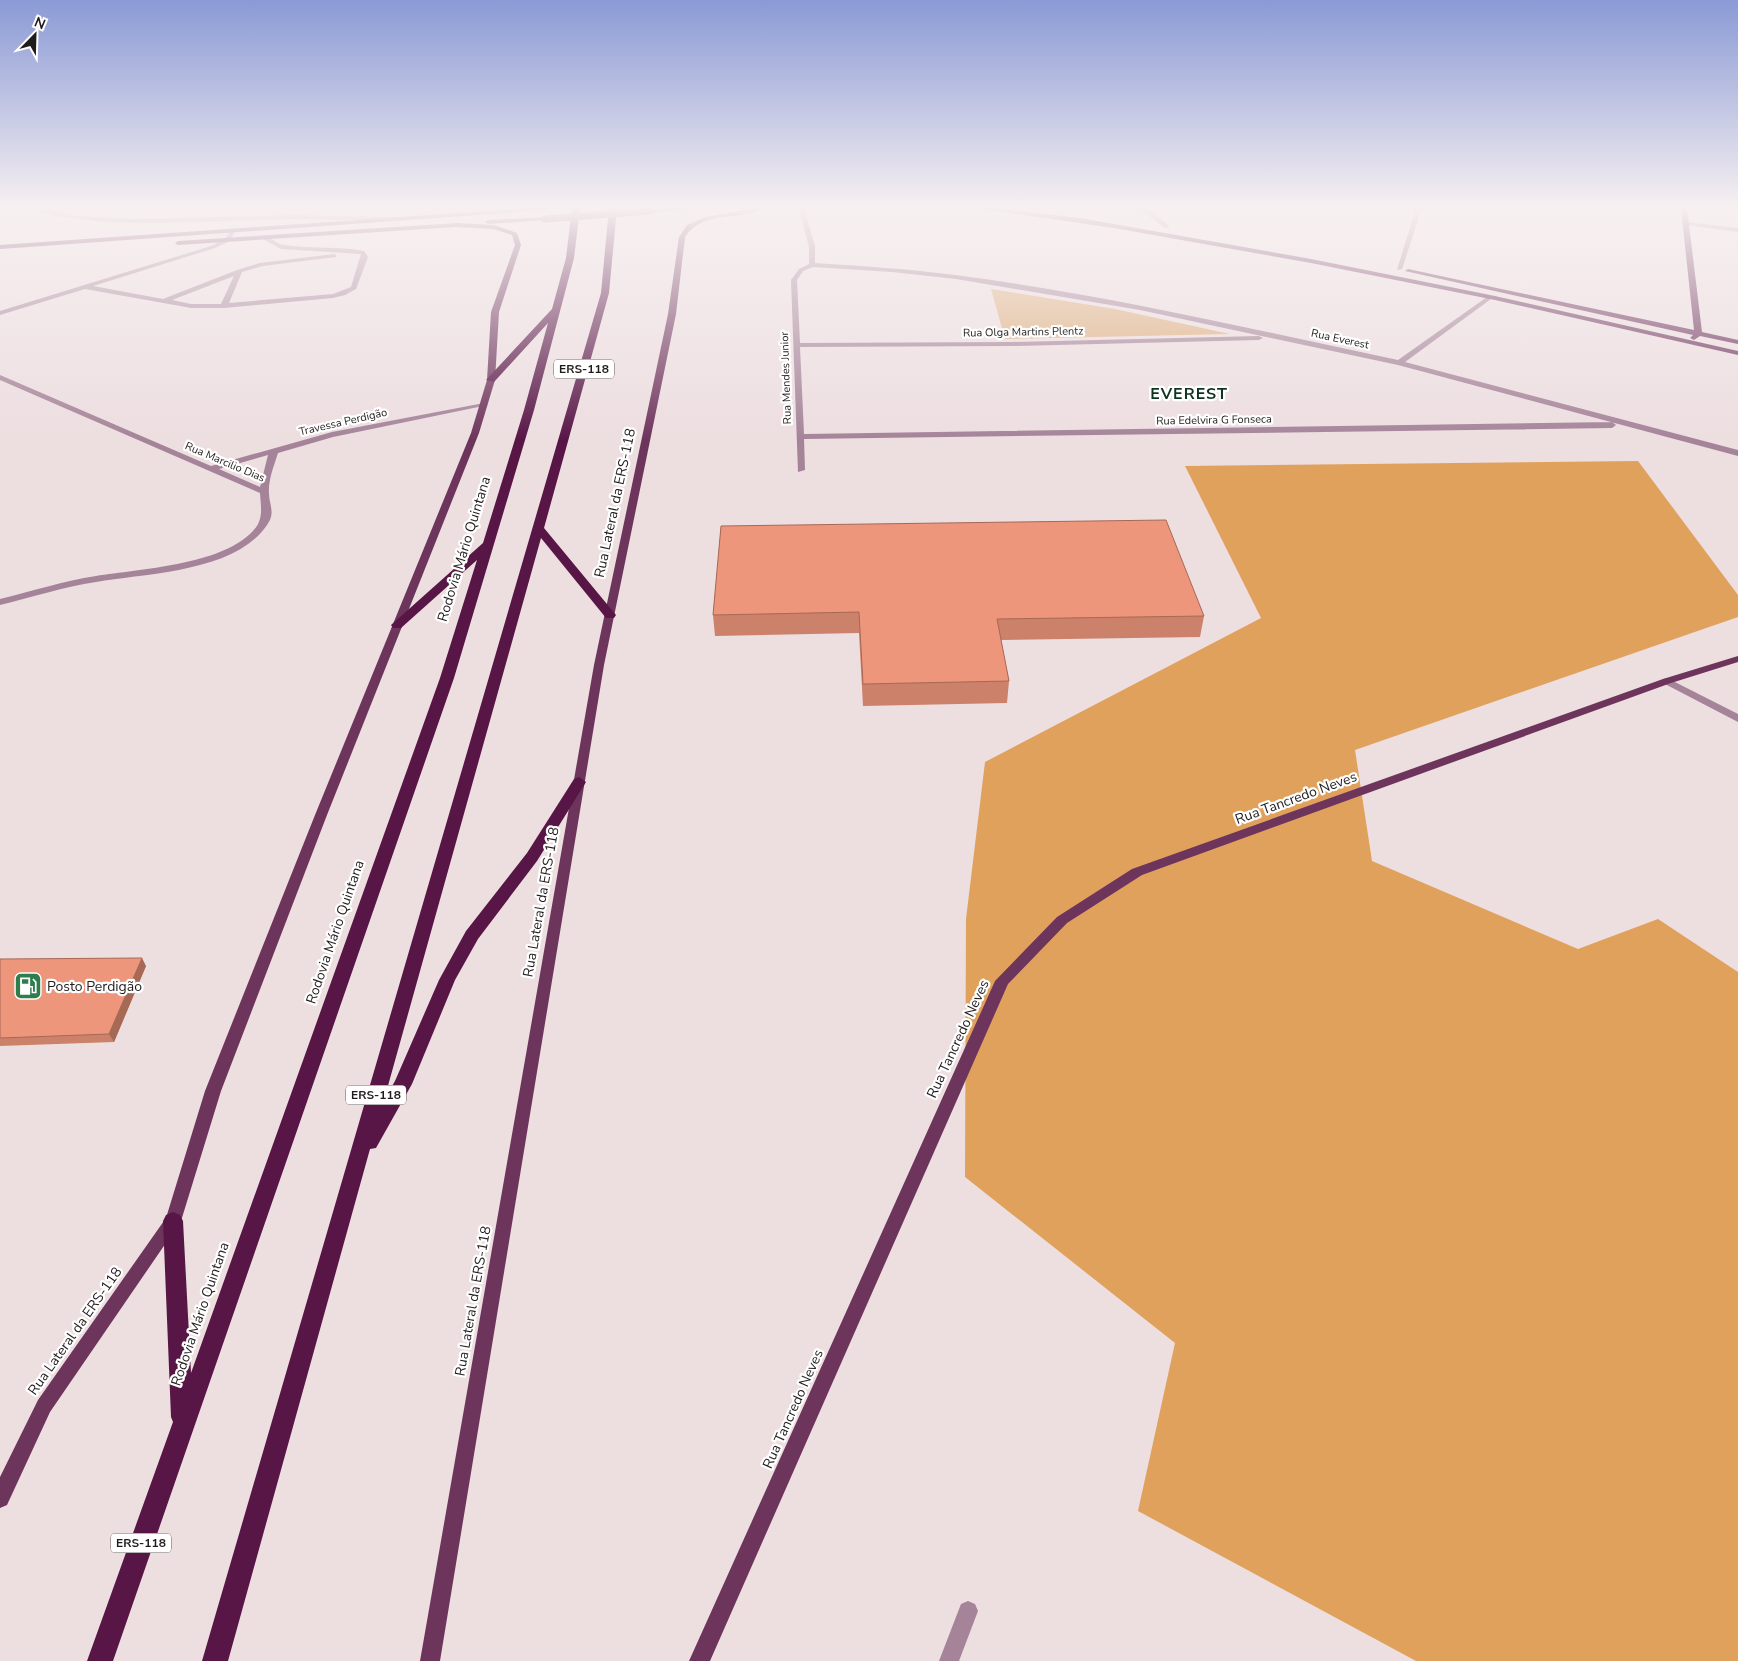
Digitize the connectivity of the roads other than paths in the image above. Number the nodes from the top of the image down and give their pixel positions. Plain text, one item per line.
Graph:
1 (89, 286) edge
2 (202, 286) edge
3 (233, 286) edge
4 (355, 286) edge
5 (504, 286) edge
6 (562, 286) edge
7 (606, 286) edge
8 (676, 286) edge
9 (794, 286) edge
10 (1005, 286) edge
11 (1433, 286) edge
12 (1476, 286) edge
13 (1693, 286) edge
14 (84, 287) junction
15 (1489, 298) junction
16 (161, 302) junction
17 (224, 306) junction
18 (554, 310) junction
19 (0, 313) edge
20 (1698, 333) junction
21 (1280, 337) junction
22 (1691, 342) junction
23 (1738, 342) edge
24 (796, 345) junction
25 (1738, 353) edge
26 (1399, 363) junction
27 (2, 380) edge
28 (491, 380) junction
29 (484, 406) junction
30 (1628, 425) junction
31 (800, 437) junction
32 (274, 451) junction
33 (1738, 453) edge
34 (210, 469) junction
35 (801, 470) dead end
36 (264, 492) junction
37 (539, 529) junction
38 (488, 544) junction
39 (0, 602) edge
40 (610, 615) junction
41 (398, 625) junction
42 (1738, 659) edge
43 (1667, 681) junction
44 (1738, 719) edge
45 (580, 782) junction
46 (357, 1163) junction
47 (173, 1221) junction
48 (183, 1426) junction
49 (0, 1498) edge
50 (968, 1611) dead end
51 (100, 1661) edge
52 (215, 1661) edge
53 (430, 1661) edge
54 (700, 1661) edge
55 (949, 1661) edge

1 - 14 street
2 - 16 street
3 - 17 street
4 - 17 street
5 - 28 main road, Rua Lateral da ERS-118
6 - 18 highway, Rodovia Mário Quintana / ERS-118
7 - 37 highway, ERS-118
8 - 40 main road, Rua Lateral da ERS-118
9 - 24 street, Rua Mendes Junior
10 - 21 street, Rua Everest
11 - 15 main road
12 - 20 main road
13 - 20 main road
14 - 16 street
14 - 19 street
15 - 22 main road
15 - 26 street
16 - 17 street
18 - 28 highway
18 - 38 highway, Rodovia Mário Quintana / ERS-118
20 - 22 main road
20 - 23 main road
21 - 24 street, Rua Olga Martins Plentz
21 - 26 street, Rua Everest
22 - 25 main road
24 - 31 street, Rua Mendes Junior
26 - 30 street, Rua Everest
27 - 34 street, Rua Marcilio Dias
28 - 29 main road, Rua Lateral da ERS-118
29 - 32 street, Travessa Perdigão
29 - 41 main road, Rua Lateral da ERS-118
30 - 31 street, Rua Edelvira G Fonseca
30 - 33 street, Rua Everest
31 - 35 street, Rua Mendes Junior
32 - 34 street, Travessa Perdigão
32 - 36 street
34 - 36 street, Rua Marcilio Dias
36 - 39 street, Rua Marcilio Dias
37 - 40 highway
37 - 46 highway, ERS-118
38 - 41 highway
38 - 48 highway, Rodovia Mário Quintana / ERS-118
40 - 45 main road, Rua Lateral da ERS-118
41 - 47 main road, Rua Lateral da ERS-118
42 - 43 main road, Rua Tancredo Neves
43 - 44 street
43 - 54 main road, Rua Tancredo Neves
45 - 46 highway
45 - 53 main road, Rua Lateral da ERS-118
46 - 52 highway, ERS-118
47 - 48 highway
47 - 49 main road, Rua Lateral da ERS-118
48 - 51 highway, Rodovia Mário Quintana / ERS-118
50 - 55 street

